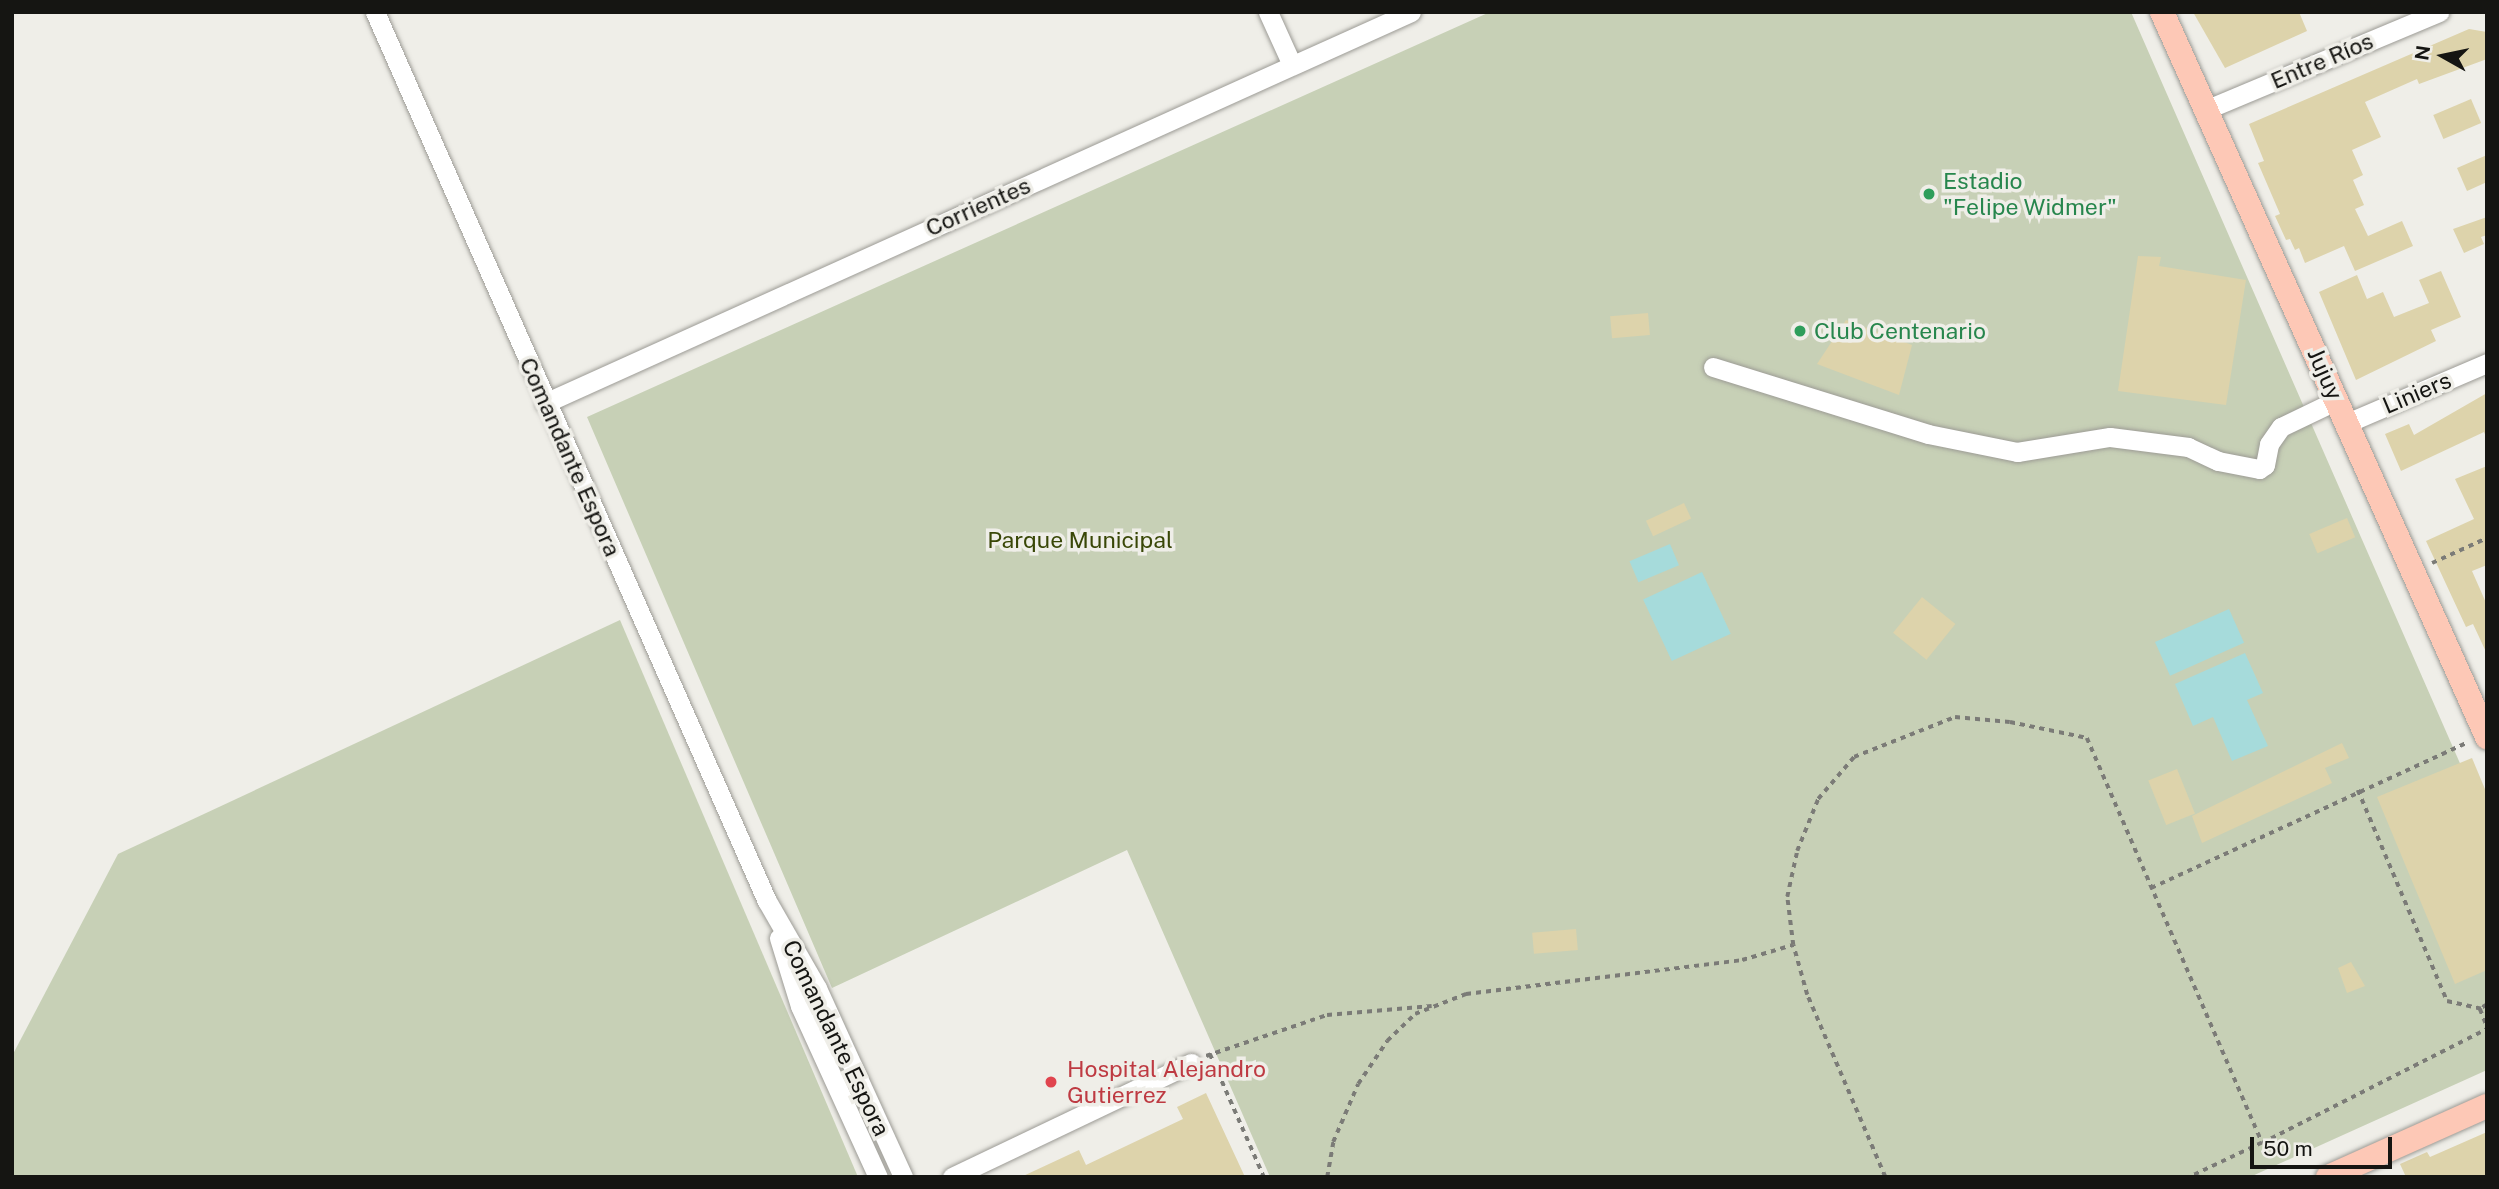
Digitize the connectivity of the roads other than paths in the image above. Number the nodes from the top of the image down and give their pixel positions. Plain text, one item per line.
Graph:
1 (374, 12) edge
2 (1268, 12) edge
3 (1411, 12) edge
4 (2162, 12) edge
5 (2439, 12) edge
6 (1292, 65) junction
7 (2205, 110) junction
8 (2487, 363) edge
9 (1713, 367) dead end
10 (2337, 400) junction
11 (545, 403) junction
12 (2347, 423) junction
13 (2486, 735) edge
14 (767, 901) junction
15 (1191, 1063) road end
16 (2487, 1106) edge
17 (878, 1177) edge
18 (903, 1177) edge
19 (952, 1177) edge
20 (2328, 1177) edge

1 - 11 street, Comandante Espora
2 - 6 street
3 - 6 street, Corrientes
4 - 7 main road, Jujuy
5 - 7 street, Entre Ríos
6 - 11 street, Corrientes
7 - 10 main road, Jujuy
8 - 12 street, Liniers
9 - 10 street
10 - 12 main road, Jujuy
11 - 14 street, Comandante Espora
12 - 13 main road, Jujuy
14 - 17 street, Comandante Espora
14 - 18 street, Comandante Espora
15 - 19 street
16 - 20 main road

